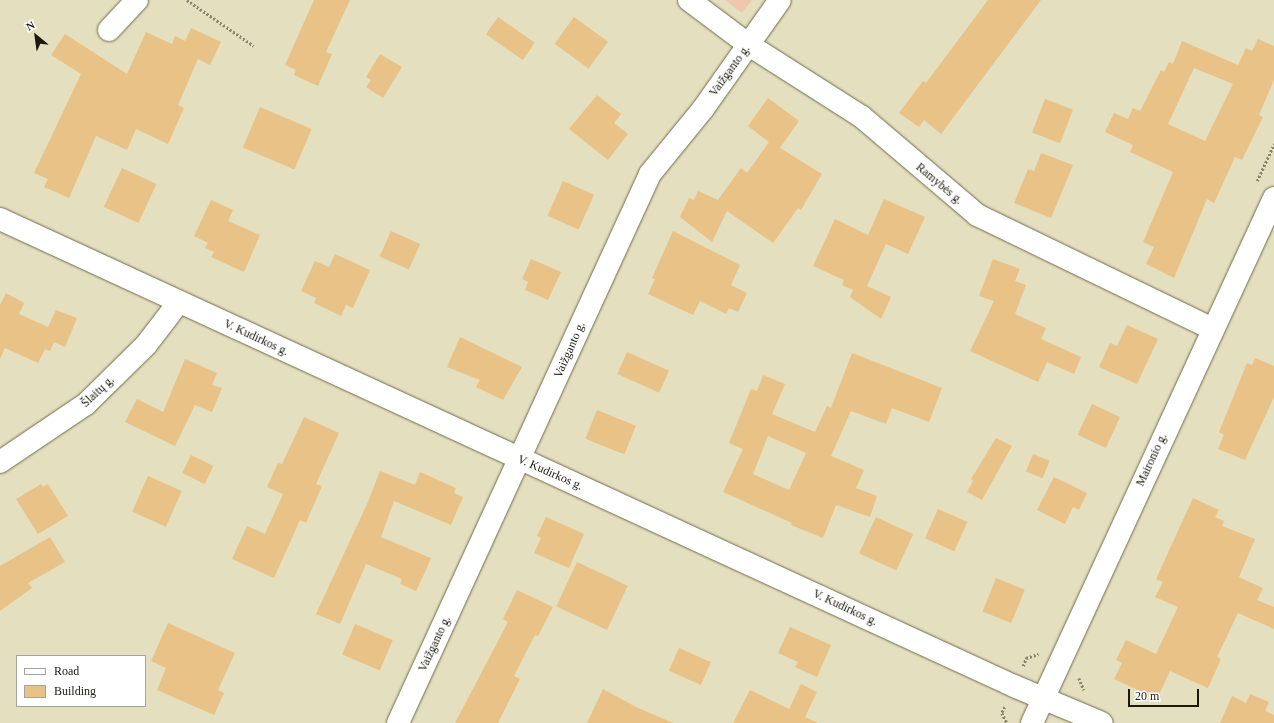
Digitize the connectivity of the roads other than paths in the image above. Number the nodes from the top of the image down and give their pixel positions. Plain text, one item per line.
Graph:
1 (137, 0) edge
2 (689, 0) edge
3 (780, 0) edge
4 (110, 30) dead end
5 (748, 45) junction
6 (1274, 198) edge
7 (0, 220) edge
8 (179, 302) junction
9 (1213, 329) junction
10 (520, 460) junction
11 (0, 462) edge
12 (1043, 698) junction
13 (398, 723) edge
14 (1032, 723) edge
15 (1102, 723) edge

1 - 4 street
2 - 5 street, Ramybės g.
3 - 5 street, Vaižganto g.
5 - 9 street, Ramybės g.
5 - 10 street, Vaižganto g.
6 - 9 street, Maironio g.
7 - 8 street, V. Kudirkos g.
8 - 10 street, V. Kudirkos g.
8 - 11 street, Šlaitų g.
9 - 12 street, Maironio g.
10 - 12 street, V. Kudirkos g.
10 - 13 street, Vaižganto g.
12 - 14 street, Maironio g.
12 - 15 street, V. Kudirkos g.

